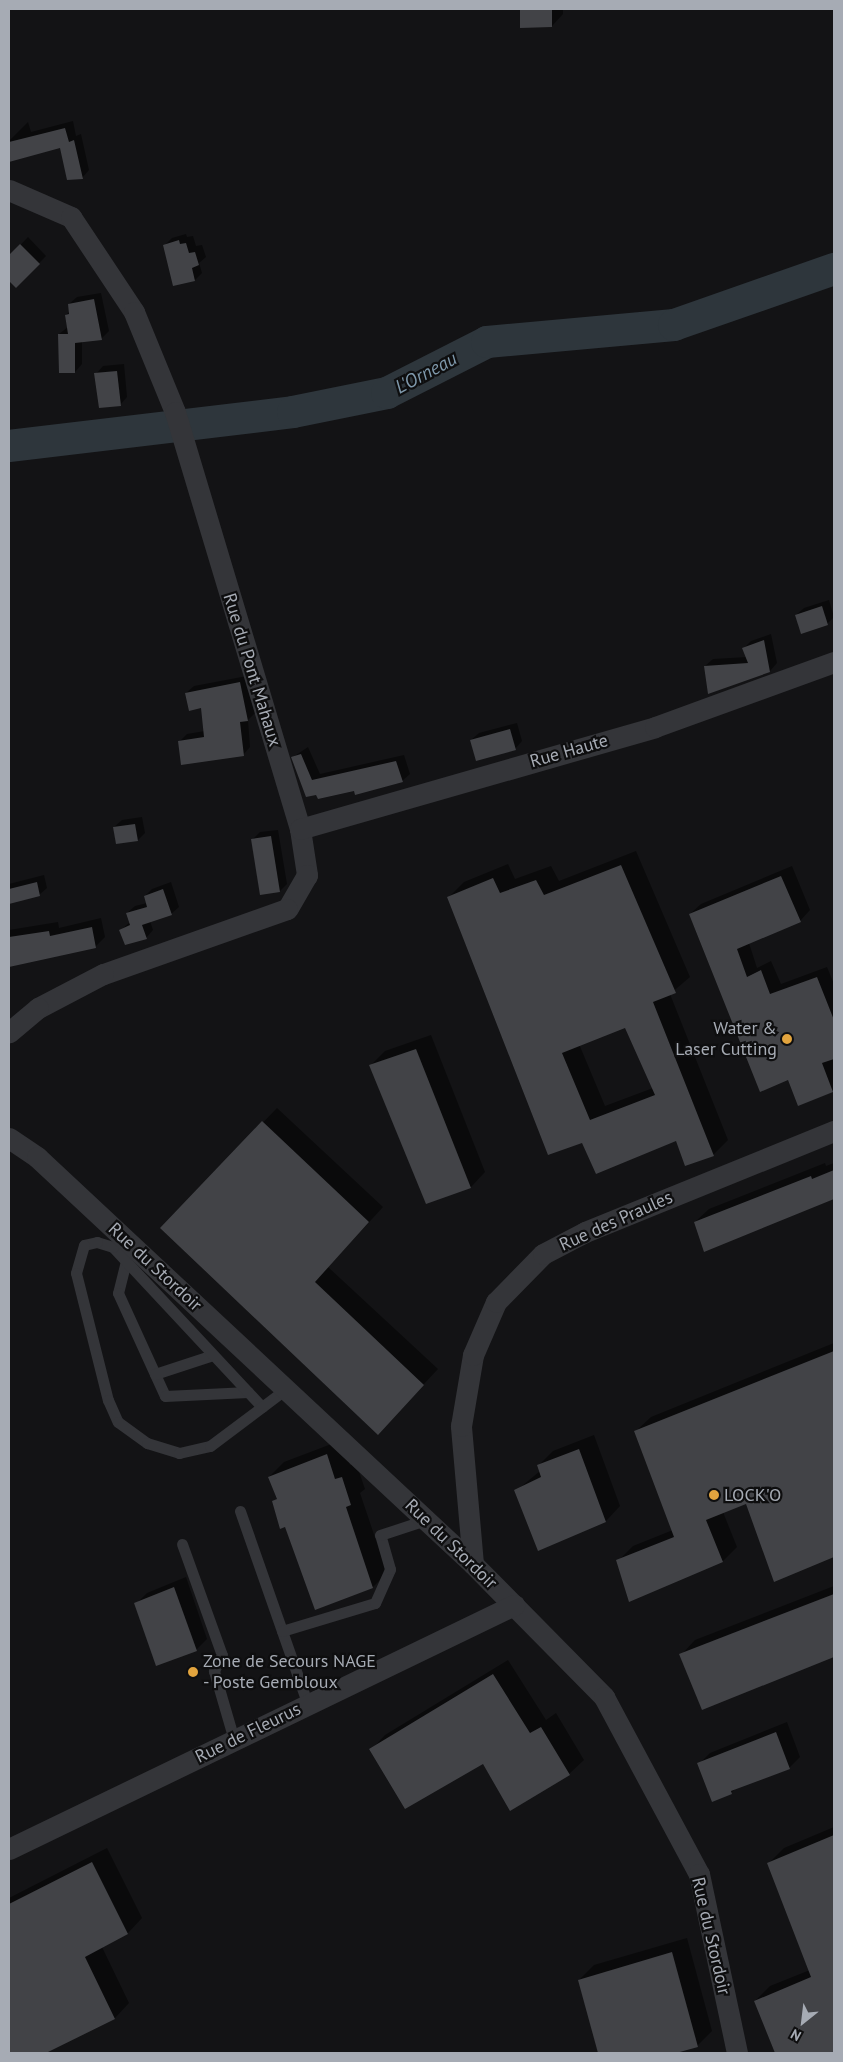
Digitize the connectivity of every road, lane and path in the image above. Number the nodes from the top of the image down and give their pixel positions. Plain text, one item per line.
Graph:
1 (9, 190) edge
2 (834, 662) edge
3 (300, 830) junction
4 (9, 1032) edge
5 (834, 1131) edge
6 (9, 1138) edge
7 (126, 1260) junction
8 (213, 1355) junction
9 (155, 1374) junction
10 (286, 1389) junction
11 (248, 1392) junction
12 (262, 1407) junction
13 (240, 1512) dead end
14 (426, 1520) junction
15 (182, 1544) dead end
16 (473, 1564) junction
17 (514, 1605) junction
18 (282, 1631) junction
19 (308, 1705) junction
20 (234, 1740) junction
21 (9, 1849) edge
22 (737, 2053) edge

1 - 3 street, Rue du Pont Mahaux
2 - 3 street, Rue Haute
3 - 4 street, Rue du Pont Mahaux
5 - 16 street, Rue des Praules
6 - 10 street, Rue du Stordoir
7 - 8 lane
7 - 9 lane
7 - 12 lane
8 - 9 lane
8 - 11 lane
9 - 11 lane
10 - 12 lane
10 - 14 street, Rue du Stordoir
11 - 12 lane
13 - 18 lane
14 - 16 street, Rue du Stordoir
14 - 18 lane
15 - 20 lane
16 - 17 street, Rue du Stordoir
17 - 19 street, Rue de Fleurus
17 - 22 street, Rue du Stordoir
18 - 19 lane
19 - 20 street, Rue de Fleurus
20 - 21 street, Rue de Fleurus

